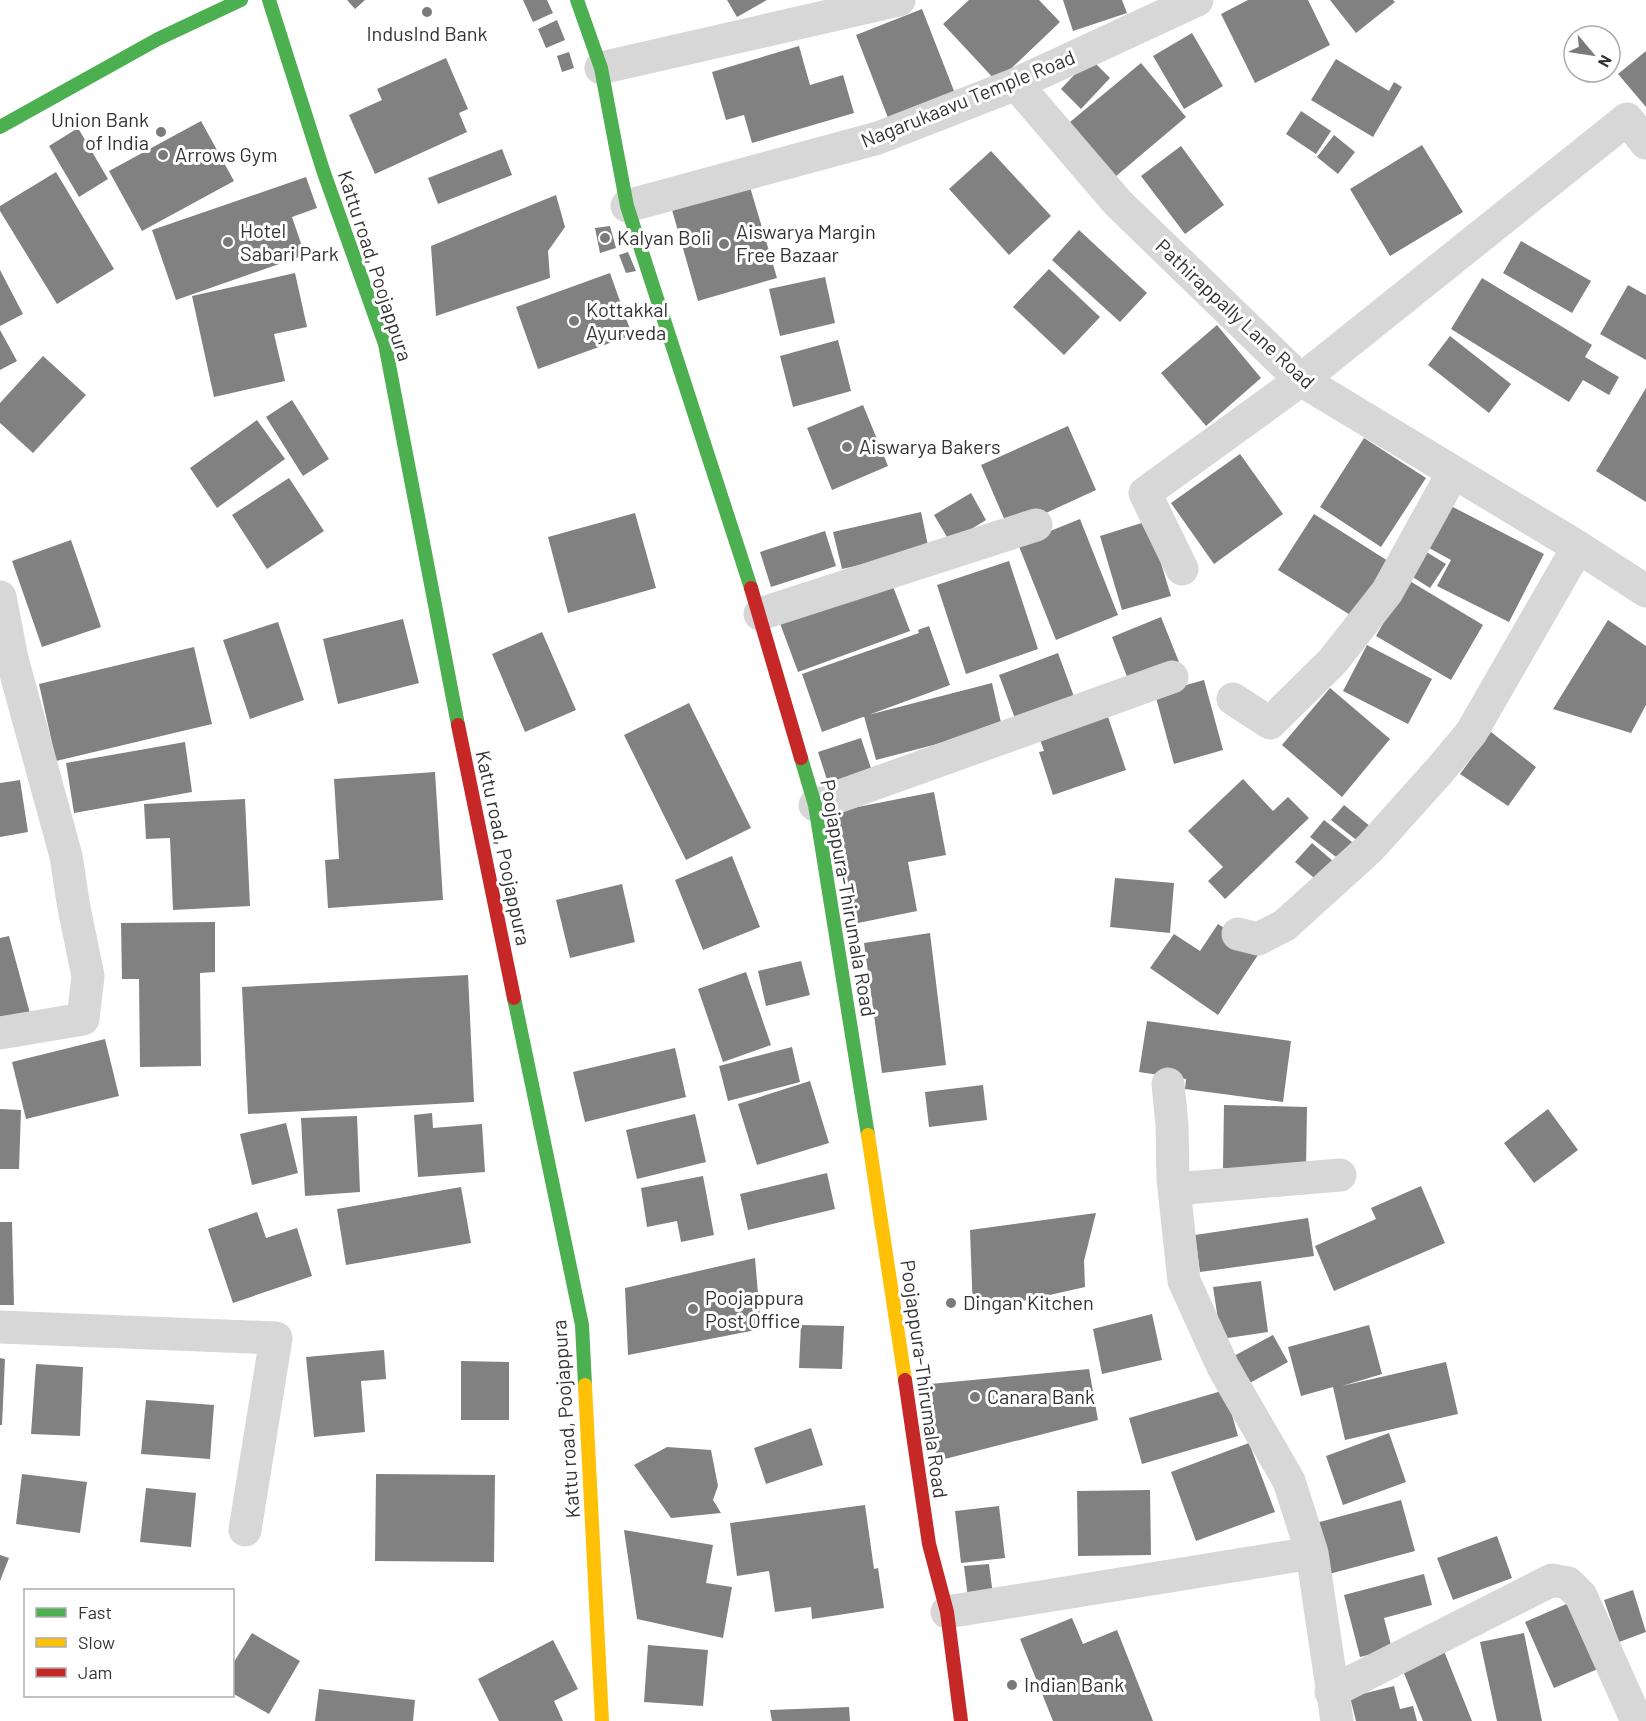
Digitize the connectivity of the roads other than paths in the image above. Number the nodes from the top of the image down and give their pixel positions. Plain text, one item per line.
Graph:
1 (240, 0) edge
2 (269, 0) edge
3 (577, 0) edge
4 (899, 0) edge
5 (1197, 0) edge
6 (601, 68) junction
7 (1016, 84) junction
8 (0, 127) edge
9 (1646, 143) edge
10 (627, 206) junction
11 (1301, 380) junction
12 (1453, 473) junction
13 (1036, 525) dead end
14 (1578, 547) junction
15 (1182, 569) dead end
16 (1644, 587) edge
17 (0, 597) edge
18 (760, 614) junction
19 (1172, 677) dead end
20 (1233, 699) dead end
21 (815, 805) junction
22 (1238, 934) dead end
23 (0, 1033) edge
24 (1168, 1084) dead end
25 (1340, 1175) dead end
26 (1174, 1189) junction
27 (0, 1327) edge
28 (245, 1530) dead end
29 (1312, 1553) junction
30 (947, 1612) junction
31 (1334, 1707) edge
32 (602, 1721) edge
33 (961, 1721) edge
34 (1637, 1721) edge

1 - 8 street
2 - 32 street, Kattu road, Poojappura
3 - 6 street, Poojappura-Thirumala Road
4 - 6 street
5 - 7 street, Nagarukaavu Temple Road
6 - 10 street, Poojappura-Thirumala Road
7 - 10 street, Nagarukaavu Temple Road
7 - 11 street, Pathirappally Lane Road
9 - 11 street
10 - 18 street, Poojappura-Thirumala Road
11 - 12 street, Pathirappally Lane Road
11 - 15 street
12 - 14 street, Pathirappally Lane Road
12 - 20 street
13 - 18 street
14 - 16 street, Pathirappally Lane Road
14 - 22 street
17 - 23 street
18 - 21 street, Poojappura-Thirumala Road
19 - 21 street
21 - 30 street, Poojappura-Thirumala Road
24 - 26 street
25 - 26 street
26 - 29 street
27 - 28 street
29 - 30 street
29 - 31 street
30 - 33 street, Poojappura-Thirumala Road
31 - 34 street

